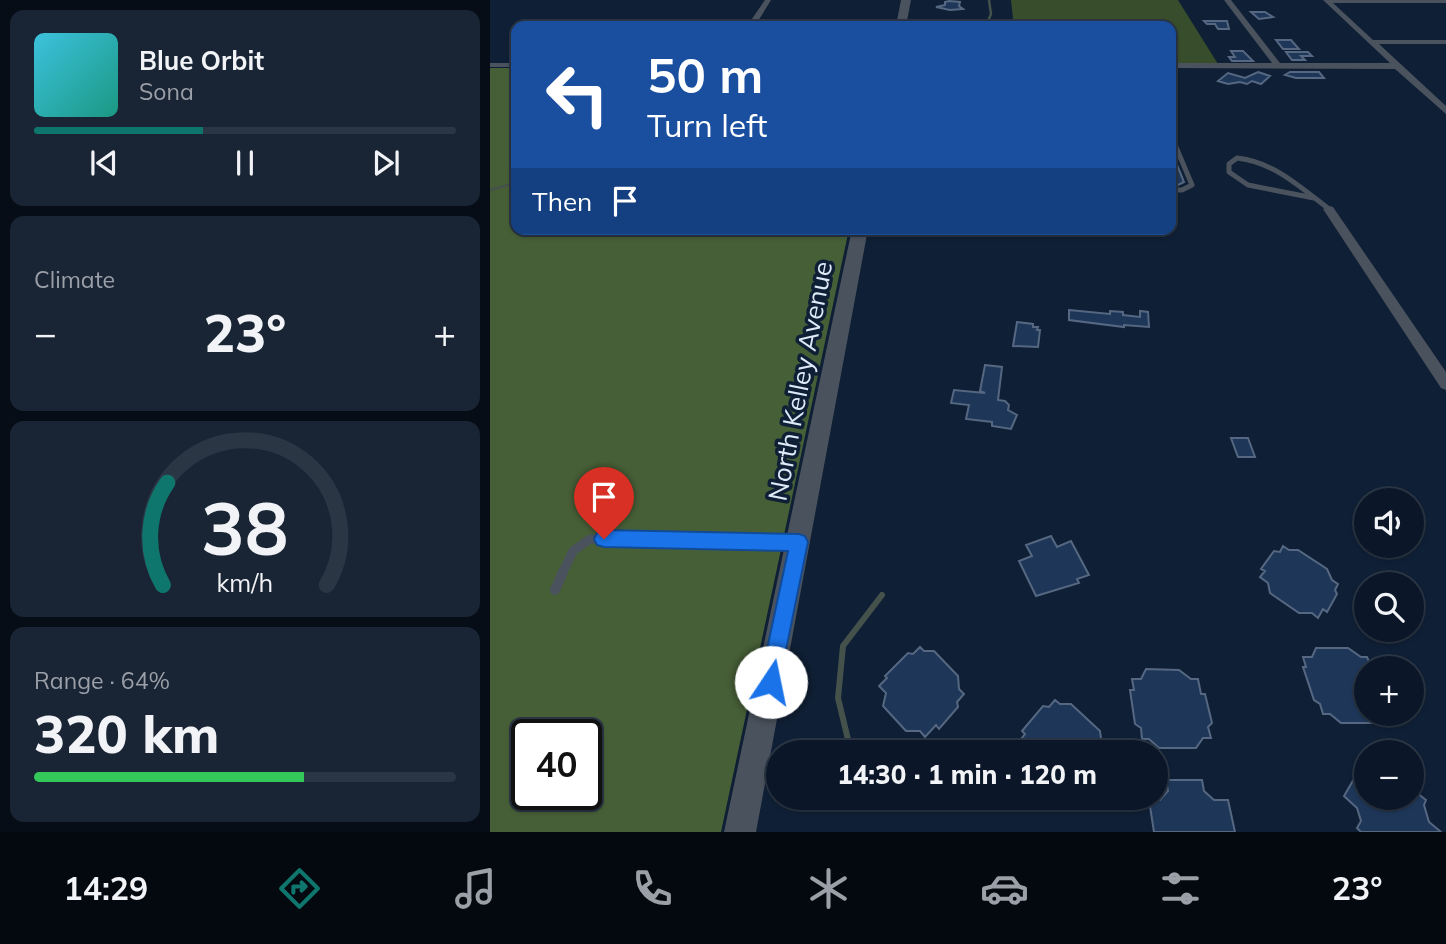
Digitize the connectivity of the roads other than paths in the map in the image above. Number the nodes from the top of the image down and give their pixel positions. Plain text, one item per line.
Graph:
1 (768, 0) edge
2 (906, 0) edge
3 (1227, 0) edge
4 (1326, 0) edge
5 (1446, 1) edge
6 (754, 21) edge
7 (902, 21) edge
8 (1371, 42) junction
9 (1446, 42) edge
10 (490, 65) edge
11 (511, 65) edge
12 (1176, 66) edge
13 (1278, 66) junction
14 (1398, 66) junction
15 (1426, 93) junction
16 (1446, 93) edge
17 (1446, 111) edge
18 (1176, 147) edge
19 (1176, 190) edge
20 (1314, 198) junction
21 (1329, 209) joint
22 (859, 235) edge
23 (1446, 384) edge
24 (799, 542) junction
25 (555, 590) dead end
26 (740, 832) edge

1 - 6 street
2 - 7 street
3 - 13 street
4 - 5 street
4 - 8 street
8 - 9 street
8 - 14 street
10 - 11 street
12 - 13 street
13 - 14 street
14 - 15 street
15 - 16 street
15 - 17 street
18 - 19 lane
20 - 20 lane
20 - 21 lane
21 - 23 street
22 - 24 street, North Kelley Avenue
24 - 25 lane
24 - 26 street, North Kelley Avenue

